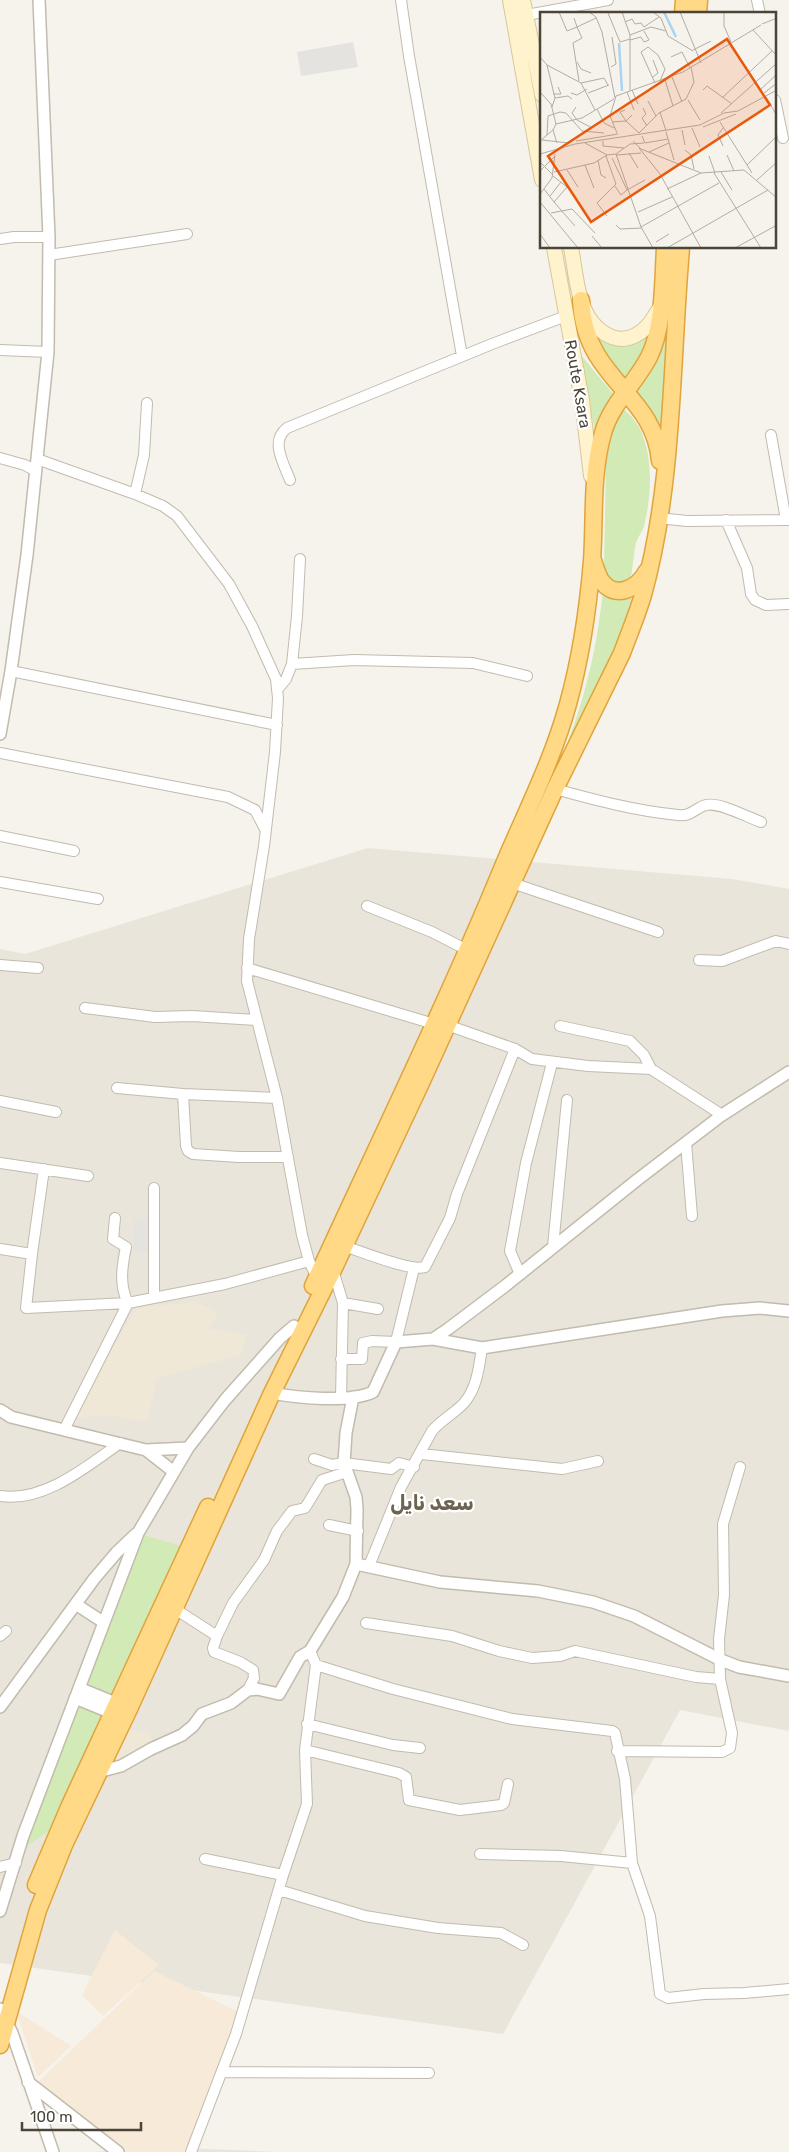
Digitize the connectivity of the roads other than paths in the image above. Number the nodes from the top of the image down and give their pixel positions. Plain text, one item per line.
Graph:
1 (39, 0) edge
2 (401, 0) edge
3 (510, 0) edge
4 (523, 0) edge
5 (603, 0) edge
6 (544, 12) edge
7 (540, 13) edge
8 (519, 17) junction
9 (540, 88) edge
10 (776, 105) edge
11 (783, 138) dead end
12 (540, 166) edge
13 (187, 234) dead end
14 (48, 237) junction
15 (0, 239) edge
16 (554, 249) edge
17 (571, 249) edge
18 (665, 249) edge
19 (681, 249) edge
20 (49, 255) junction
21 (581, 300) junction
22 (661, 305) junction
23 (566, 316) junction
24 (0, 350) edge
25 (48, 352) junction
26 (462, 356) junction
27 (626, 390) junction
28 (146, 403) dead end
29 (771, 435) dead end
30 (0, 458) edge
31 (37, 465) junction
32 (290, 480) dead end
33 (663, 491) junction
34 (135, 494) junction
35 (658, 518) junction
36 (726, 520) junction
37 (787, 520) edge
38 (592, 521) junction
39 (592, 558) junction
40 (300, 559) dead end
41 (649, 567) junction
42 (789, 604) edge
43 (292, 664) junction
44 (11, 671) junction
45 (527, 676) dead end
46 (278, 690) junction
47 (277, 724) junction
48 (0, 734) edge
49 (0, 753) edge
50 (554, 788) junction
51 (761, 822) dead end
52 (266, 830) junction
53 (0, 836) edge
54 (74, 851) dead end
55 (0, 882) edge
56 (512, 883) junction
57 (98, 899) dead end
58 (367, 906) dead end
59 (658, 932) dead end
60 (789, 944) edge
61 (473, 953) junction
62 (699, 960) dead end
63 (0, 964) edge
64 (38, 968) dead end
65 (247, 968) junction
66 (85, 1008) dead end
67 (257, 1020) junction
68 (440, 1024) junction
69 (560, 1026) dead end
70 (515, 1049) junction
71 (552, 1063) junction
72 (651, 1069) junction
73 (789, 1072) edge
74 (118, 1088) dead end
75 (183, 1094) junction
76 (277, 1098) junction
77 (567, 1100) dead end
78 (0, 1101) edge
79 (56, 1112) dead end
80 (722, 1115) junction
81 (686, 1143) junction
82 (288, 1157) junction
83 (0, 1163) edge
84 (44, 1169) junction
85 (88, 1176) dead end
86 (154, 1188) dead end
87 (692, 1216) dead end
88 (115, 1218) dead end
89 (344, 1246) junction
90 (553, 1247) junction
91 (0, 1249) edge
92 (32, 1254) junction
93 (309, 1261) junction
94 (414, 1268) junction
95 (520, 1274) junction
96 (326, 1275) junction
97 (154, 1297) junction
98 (128, 1303) junction
99 (343, 1303) junction
100 (378, 1309) dead end
101 (789, 1311) edge
102 (294, 1326) junction
103 (433, 1339) junction
104 (396, 1342) junction
105 (482, 1348) junction
106 (341, 1359) junction
107 (272, 1393) junction
108 (341, 1397) junction
109 (353, 1397) junction
110 (0, 1410) edge
111 (64, 1430) junction
112 (120, 1443) junction
113 (188, 1448) junction
114 (146, 1450) junction
115 (422, 1454) junction
116 (314, 1460) dead end
117 (598, 1461) dead end
118 (414, 1467) junction
119 (740, 1467) dead end
120 (346, 1468) junction
121 (174, 1472) junction
122 (0, 1496) edge
123 (329, 1525) dead end
124 (358, 1532) junction
125 (138, 1533) junction
126 (356, 1564) junction
127 (368, 1566) junction
128 (76, 1605) junction
129 (175, 1610) junction
130 (103, 1622) junction
131 (366, 1623) dead end
132 (217, 1636) junction
133 (310, 1651) junction
134 (721, 1660) junction
135 (316, 1665) junction
136 (789, 1676) edge
137 (720, 1679) junction
138 (248, 1690) junction
139 (77, 1693) junction
140 (0, 1707) edge
141 (121, 1711) junction
142 (307, 1724) junction
143 (420, 1748) dead end
144 (304, 1750) junction
145 (617, 1751) junction
146 (98, 1772) junction
147 (508, 1784) dead end
148 (480, 1854) dead end
149 (205, 1860) dead end
150 (16, 1863) junction
151 (632, 1863) junction
152 (0, 1867) edge
153 (283, 1875) junction
154 (279, 1890) junction
155 (0, 1912) edge
156 (523, 1945) dead end
157 (789, 1989) edge
158 (0, 2001) edge
159 (3, 2014) edge
160 (0, 2045) edge
161 (222, 2072) junction
162 (429, 2073) dead end
163 (27, 2081) junction
164 (53, 2152) edge
165 (118, 2152) edge
166 (191, 2152) edge

1 - 14 street
2 - 26 street
3 - 8 main road
4 - 8 main road
5 - 6 street
7 - 8 street
8 - 9 main road
8 - 12 main road
10 - 11 street
13 - 20 street
14 - 15 street
14 - 20 street
16 - 23 main road, Route Ksara
17 - 21 main road, Route Ksara
18 - 22 highway
19 - 33 highway
20 - 25 street
21 - 22 main road, Route Ksara
21 - 27 highway
22 - 27 highway
23 - 26 street
23 - 38 main road, Route Ksara
24 - 25 street
25 - 31 street
26 - 32 street
27 - 33 highway
27 - 38 highway
28 - 34 street
29 - 37 street
30 - 31 street
31 - 34 street
31 - 44 street
33 - 35 highway
34 - 46 street
35 - 36 street
35 - 41 highway
36 - 37 street
36 - 42 street
38 - 39 highway
39 - 41 highway
39 - 61 highway
40 - 43 street
41 - 50 highway
43 - 45 street
43 - 46 street
44 - 47 street
44 - 48 street
46 - 47 street
47 - 52 street
49 - 52 street
50 - 51 street
50 - 56 highway
52 - 65 street
53 - 54 street
55 - 57 street
56 - 59 street
56 - 61 highway
58 - 61 street
60 - 62 street
61 - 68 highway
63 - 64 street
65 - 67 street
65 - 68 street
66 - 67 street
67 - 76 street
68 - 70 street
68 - 89 highway
68 - 96 highway
69 - 72 street
70 - 71 street
70 - 94 street
71 - 72 street
71 - 95 street
72 - 80 street
73 - 80 street
74 - 75 street
75 - 76 street
75 - 82 street
76 - 82 street
77 - 90 street
78 - 79 street
80 - 81 street
81 - 87 street
81 - 90 street
82 - 93 street
83 - 84 street
84 - 85 street
84 - 92 street
86 - 97 street
88 - 98 street
89 - 94 street
89 - 96 highway
90 - 95 street
91 - 92 street
92 - 98 street
93 - 96 street
93 - 97 street
94 - 104 street
95 - 103 street
96 - 99 street
96 - 102 highway
96 - 107 highway
97 - 98 street
98 - 111 street
99 - 100 street
99 - 106 street
101 - 105 street
102 - 113 street
102 - 141 highway
103 - 104 street
103 - 105 street
104 - 106 street
104 - 109 street
105 - 115 street
106 - 108 street
107 - 108 street
107 - 129 highway
108 - 109 street
109 - 120 street
110 - 111 street
111 - 112 street
112 - 114 street
112 - 122 street
113 - 114 street
113 - 121 street
114 - 121 street
115 - 117 street
115 - 118 street
116 - 120 street
118 - 120 street
118 - 127 street
119 - 134 street
120 - 124 street
120 - 132 street
121 - 125 street
123 - 124 street
124 - 126 street
125 - 128 street
125 - 130 street
126 - 127 street
126 - 133 street
127 - 134 street
128 - 130 street
128 - 140 street
129 - 132 street
129 - 141 highway
130 - 139 street
131 - 137 street
132 - 138 street
133 - 135 street
133 - 138 street
134 - 136 street
134 - 137 street
135 - 142 street
135 - 145 street
137 - 145 street
138 - 146 street
139 - 141 street
139 - 150 street
141 - 146 highway
141 - 158 highway
142 - 143 street
142 - 144 street
144 - 147 street
144 - 153 street
145 - 151 street
146 - 159 highway
148 - 151 street
149 - 153 street
150 - 152 street
150 - 155 street
151 - 157 street
153 - 154 street
154 - 156 street
154 - 161 street
159 - 160 highway
159 - 163 street
161 - 162 street
161 - 166 street
163 - 164 street
163 - 165 street

